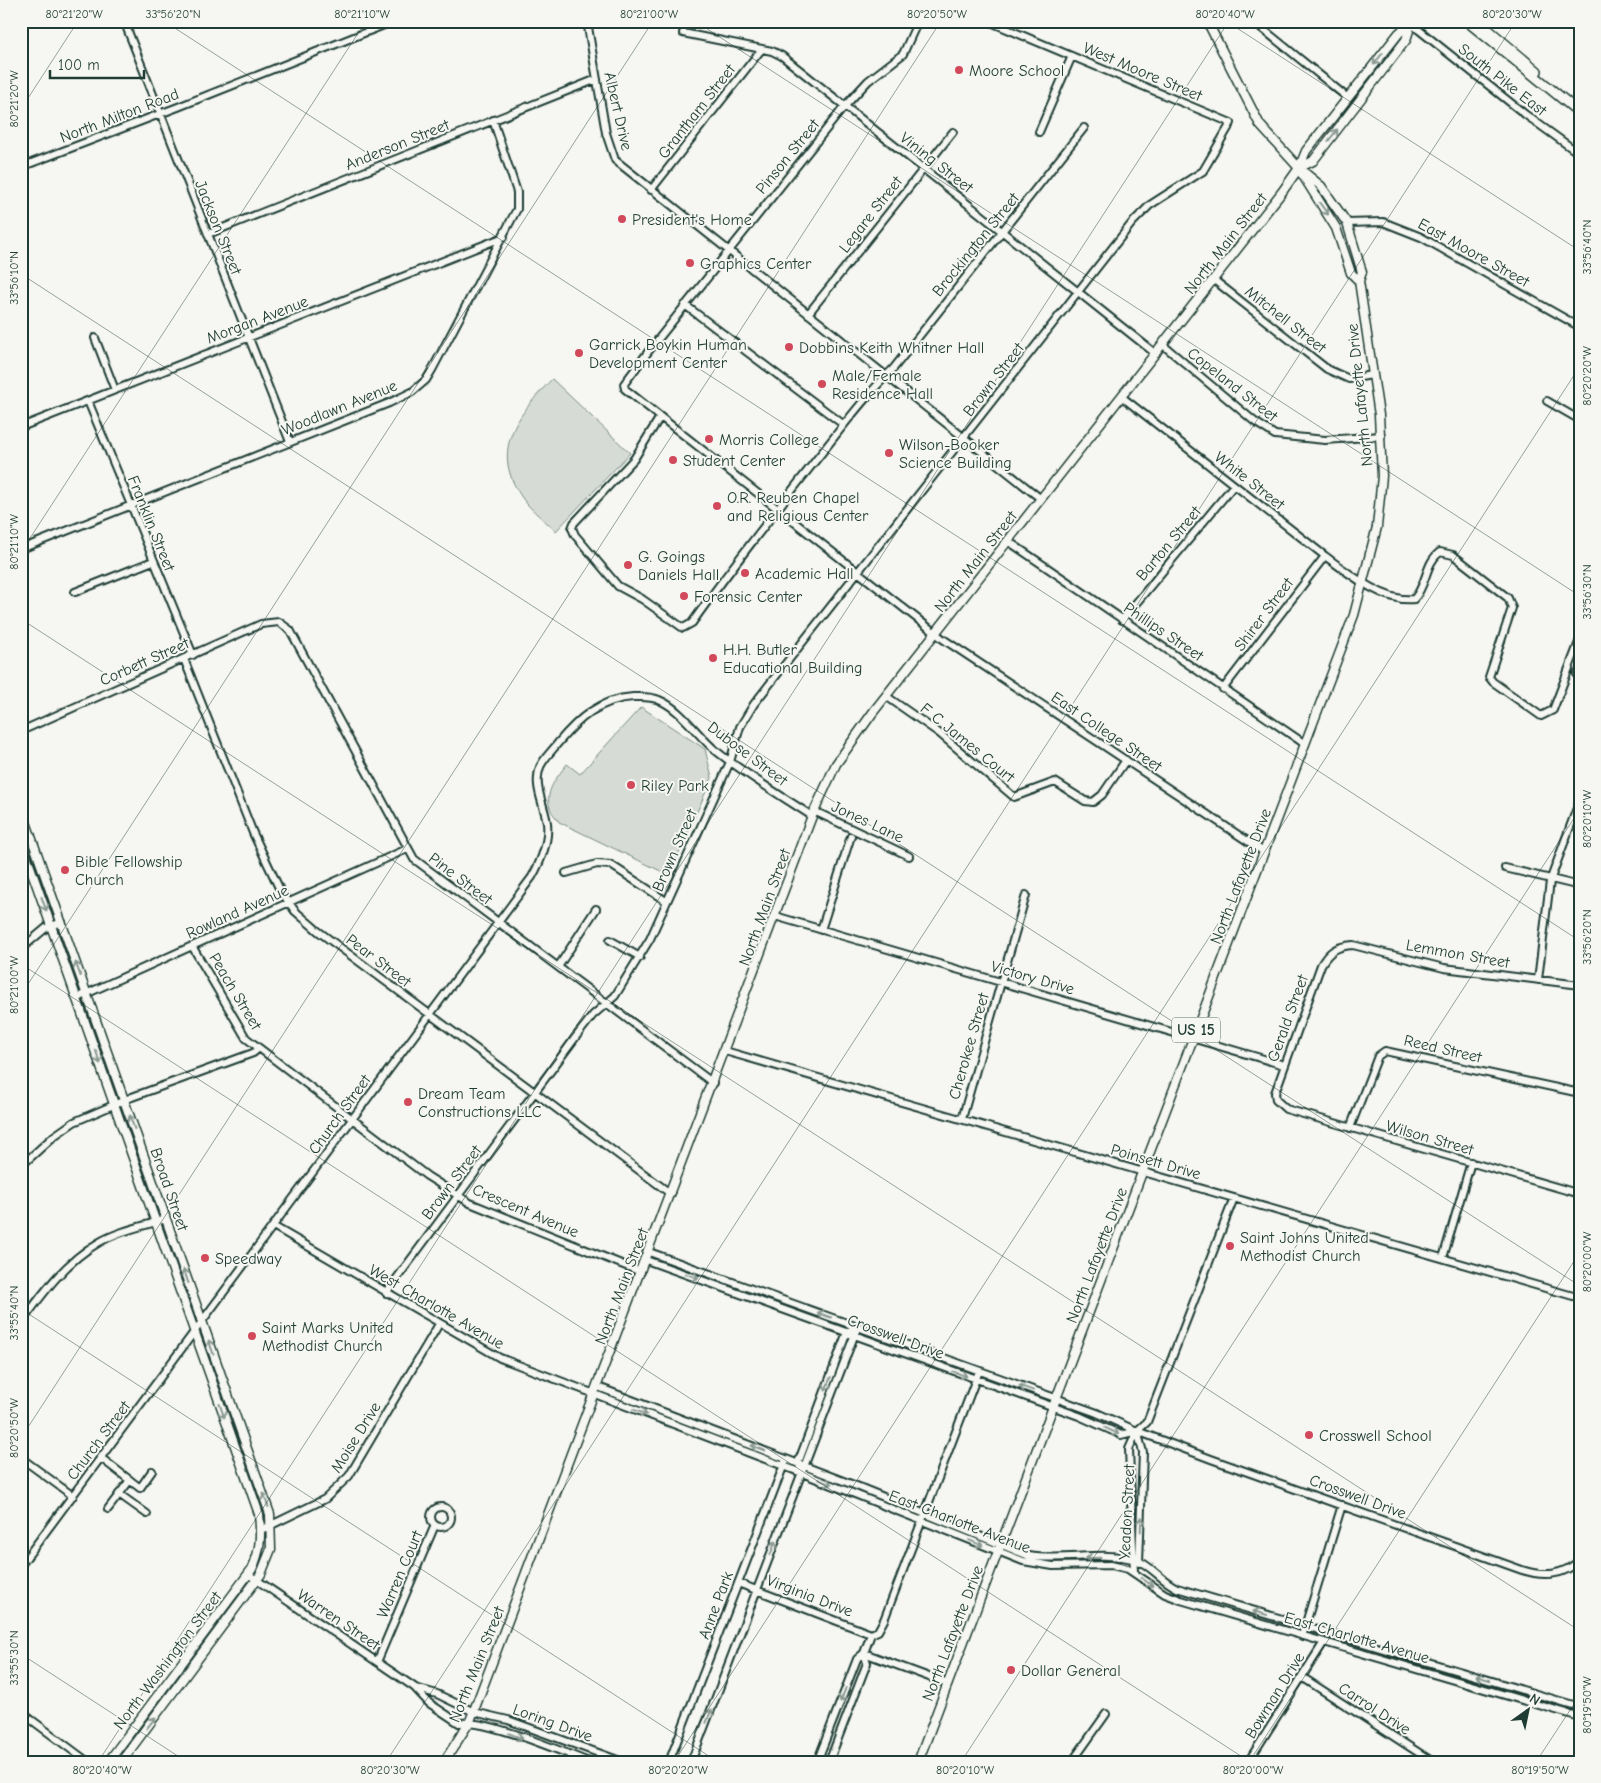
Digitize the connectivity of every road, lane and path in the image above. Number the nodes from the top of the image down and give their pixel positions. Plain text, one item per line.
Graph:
1 (124, 21) edge
2 (394, 21) edge
3 (587, 21) edge
4 (918, 21) edge
5 (988, 21) edge
6 (1207, 21) edge
7 (1253, 21) edge
8 (1467, 21) edge
9 (1478, 21) edge
10 (1411, 22) edge
11 (683, 33) dead end
12 (761, 50) junction
13 (1072, 56) junction
14 (597, 79) junction
15 (1552, 87) junction
16 (1348, 98) junction
17 (1580, 106) edge
18 (844, 107) junction
19 (160, 114) junction
20 (1580, 114) edge
21 (493, 120) junction
22 (1231, 123) joint
23 (1084, 128) dead end
24 (953, 132) dead end
25 (1039, 132) dead end
26 (1580, 154) edge
27 (21, 167) edge
28 (1299, 168) junction
29 (923, 170) junction
30 (651, 190) junction
31 (1347, 224) junction
32 (1003, 231) junction
33 (208, 234) junction
34 (504, 237) junction
35 (728, 252) junction
36 (1214, 280) junction
37 (1359, 281) junction
38 (1080, 293) junction
39 (686, 305) junction
40 (808, 314) junction
41 (1580, 327) edge
42 (248, 337) junction
43 (96, 338) dead end
44 (1163, 345) junction
45 (1156, 354) junction
46 (1372, 375) junction
47 (886, 376) junction
48 (624, 384) joint
49 (115, 390) junction
50 (1122, 397) junction
51 (88, 401) junction
52 (1547, 401) dead end
53 (660, 418) junction
54 (1580, 420) edge
55 (844, 425) junction
56 (21, 427) edge
57 (1381, 436) junction
58 (964, 438) junction
59 (290, 442) junction
60 (1234, 485) junction
61 (1041, 499) junction
62 (130, 505) junction
63 (778, 509) junction
64 (1008, 541) junction
65 (21, 549) edge
66 (1325, 556) junction
67 (153, 561) junction
68 (858, 573) junction
69 (1364, 583) junction
70 (75, 592) dead end
71 (1122, 620) junction
72 (279, 622) joint
73 (935, 633) junction
74 (1579, 642) edge
75 (193, 655) junction
76 (184, 659) junction
77 (1224, 688) junction
78 (886, 696) junction
79 (643, 697) joint
80 (21, 731) edge
81 (1305, 744) junction
82 (1126, 760) junction
83 (730, 762) junction
84 (1580, 800) edge
85 (21, 808) edge
86 (813, 814) junction
87 (851, 836) dead end
88 (21, 841) edge
89 (407, 849) junction
90 (1264, 852) junction
91 (909, 856) dead end
92 (1505, 868) dead end
93 (566, 873) dead end
94 (1550, 881) junction
95 (1580, 886) edge
96 (1026, 895) dead end
97 (666, 901) junction
98 (288, 903) junction
99 (596, 910) dead end
100 (775, 916) junction
101 (62, 922) junction
102 (497, 923) junction
103 (52, 926) junction
104 (821, 930) junction
105 (610, 940) dead end
106 (192, 946) junction
107 (21, 949) edge
108 (1334, 950) joint
109 (640, 957) junction
110 (558, 967) junction
111 (1538, 980) junction
112 (1001, 982) junction
113 (1580, 985) edge
114 (87, 993) junction
115 (77, 998) junction
116 (607, 1004) junction
117 (430, 1015) junction
118 (1193, 1038) junction
119 (258, 1049) junction
120 (725, 1051) junction
121 (1284, 1065) junction
122 (713, 1083) junction
123 (535, 1093) junction
124 (1580, 1093) edge
125 (125, 1100) junction
126 (1276, 1100) joint
127 (115, 1105) junction
128 (962, 1119) junction
129 (352, 1120) junction
130 (1350, 1128) junction
131 (1471, 1162) junction
132 (21, 1166) edge
133 (1142, 1171) junction
134 (670, 1194) junction
135 (1580, 1194) edge
136 (458, 1196) junction
137 (1234, 1198) junction
138 (166, 1219) junction
139 (156, 1222) junction
140 (273, 1226) junction
141 (647, 1256) junction
142 (1443, 1258) junction
143 (641, 1272) junction
144 (386, 1293) junction
145 (1580, 1298) edge
146 (202, 1322) junction
147 (21, 1323) edge
148 (439, 1324) junction
149 (857, 1327) junction
150 (195, 1332) junction
151 (847, 1332) junction
152 (856, 1336) junction
153 (979, 1371) junction
154 (976, 1379) junction
155 (596, 1391) junction
156 (1056, 1398) junction
157 (1053, 1407) junction
158 (1137, 1431) junction
159 (21, 1458) edge
160 (101, 1458) junction
161 (786, 1459) junction
162 (798, 1464) junction
163 (783, 1466) junction
164 (804, 1470) junction
165 (152, 1471) dead end
166 (130, 1480) junction
167 (119, 1494) junction
168 (73, 1496) junction
169 (1342, 1505) junction
170 (108, 1509) dead end
171 (147, 1514) dead end
172 (924, 1514) junction
173 (922, 1521) junction
174 (271, 1524) junction
175 (435, 1525) dead end
176 (261, 1530) junction
177 (999, 1548) junction
178 (1132, 1559) junction
179 (1580, 1560) edge
180 (1140, 1562) junction
181 (21, 1565) edge
182 (1134, 1572) junction
183 (248, 1574) junction
184 (257, 1580) junction
185 (738, 1583) junction
186 (757, 1590) junction
187 (1305, 1626) junction
188 (871, 1634) junction
189 (1302, 1636) junction
190 (1324, 1642) junction
191 (864, 1653) junction
192 (376, 1662) junction
193 (1302, 1677) junction
194 (948, 1684) junction
195 (414, 1687) junction
196 (1580, 1707) edge
197 (21, 1712) edge
198 (474, 1712) junction
199 (1106, 1714) dead end
200 (1580, 1717) edge
201 (470, 1722) junction
202 (1250, 1761) edge
203 (88, 1762) edge
204 (108, 1762) edge
205 (121, 1762) edge
206 (444, 1762) edge
207 (589, 1762) edge
208 (623, 1762) edge
209 (669, 1762) edge
210 (692, 1762) edge
211 (817, 1762) edge
212 (829, 1762) edge
213 (918, 1762) edge
214 (1072, 1762) edge
215 (1433, 1762) edge

1 - 19 street, Jackson Street
2 - 19 street, North Milton Road
3 - 14 street, Albert Drive
4 - 18 street, Pinson Street
5 - 13 street, West Moore Street
6 - 28 main road
7 - 16 street
8 - 15 highway
9 - 15 highway
10 -> 16 main road
10 - 26 street, South Pike East
28 -> 10 main road
11 - 12 street, Vining Street
12 - 18 street, Vining Street
12 - 30 street, Grantham Street
13 - 22 street, West Moore Street
13 - 25 street
14 - 21 street, Anderson Street
14 - 30 street, Albert Drive
15 - 17 highway
15 - 20 highway
16 - 28 main road
18 - 29 street, Vining Street
18 - 35 street, Pinson Street
19 - 27 street, North Milton Road
19 - 33 street, Jackson Street
21 - 33 street, Anderson Street
21 - 34 street, Woodlawn Avenue
22 - 38 street, Brown Street
23 - 32 street, Brockington Street
24 - 29 street, Legare Street
28 - 31 main road, North Lafayette Drive
28 - 36 main road, North Main Street
28 -> 37 main road
29 - 32 street, Vining Street
29 - 40 street, Legare Street
30 - 35 street, Albert Drive
31 - 37 main road, North Lafayette Drive / US 15
31 - 41 street, East Moore Street
32 - 38 street, Vining Street
32 - 47 street, Brockington Street
33 - 42 street, Jackson Street
34 - 42 street, Morgan Avenue
34 - 59 street, Woodlawn Avenue
35 - 39 street, Pinson Street
35 - 40 street, Albert Drive
36 - 44 main road, North Main Street
36 - 46 street, Mitchell Street
37 - 46 main road, North Lafayette Drive / US 15
38 - 45 street, Vining Street
38 - 58 street, Brown Street
39 - 48 street, Pinson Street
39 - 55 street
40 - 47 street, Albert Drive
42 - 49 street, Morgan Avenue
42 - 59 street, Jackson Street
43 - 49 street
44 - 45 main road, North Main Street
44 - 57 street, Copeland Street
45 - 50 main road, North Main Street
46 - 57 main road, North Lafayette Drive / US 15
47 - 55 street, Brockington Street
47 - 58 street, Albert Drive
48 - 53 street, East College Street
49 - 51 street, Morgan Avenue
50 - 60 street, White Street
50 - 61 main road, North Main Street
51 - 56 street, Morgan Avenue
51 - 62 street, Franklin Street
52 - 54 street
53 - 63 street, East College Street
53 - 63 street
55 - 63 street, Brockington Street
57 - 69 main road, North Lafayette Drive / US 15
58 - 61 street, Albert Drive
58 - 68 street, Brown Street
59 - 62 street, Woodlawn Avenue
60 - 66 street, White Street
60 - 71 street, Barton Street
61 - 64 main road, North Main Street
62 - 65 street, Woodlawn Avenue
62 - 67 street, Franklin Street
63 - 68 street, East College Street
64 - 71 street, Phillips Street
64 - 73 main road, North Main Street
66 - 69 street, White Street
66 - 77 street, Shirer Street
67 - 70 street
67 - 75 street, Franklin Street
68 - 73 street, East College Street
68 - 83 street, Brown Street
69 - 74 street, White Street
69 - 81 main road, North Lafayette Drive / US 15
71 - 77 street, Phillips Street
72 - 75 street, Corbett Street
72 - 89 street, Pine Street
73 - 78 main road, North Main Street
73 - 82 street, East College Street
75 - 76 street, Corbett Street
76 - 80 street, Corbett Street
76 - 98 street, Pear Street
77 - 81 street, Phillips Street
78 - 82 street, F C James Court
78 - 86 main road, North Main Street
79 - 83 street, Dubose Street
79 - 102 street, Church Street
81 - 90 main road, North Lafayette Drive / US 15
82 - 90 street, East College Street
83 - 86 street, Dubose Street
83 - 97 street, Brown Street
84 - 94 street
85 - 101 main road, Broad Street
86 - 91 street, Jones Lane
86 - 100 main road, North Main Street
87 - 104 street
88 -> 103 main road, Broad Street
89 - 98 street, Rowland Avenue
89 - 102 street, Pine Street
90 - 118 main road, North Lafayette Drive / US 15
92 - 94 street
93 - 97 street
94 - 95 street
94 - 111 street
96 - 112 street, Cherokee Street
97 - 109 street, Brown Street
98 - 106 street, Rowland Avenue
98 - 117 street, Pear Street
99 - 110 street
100 - 104 street, Victory Drive
100 - 120 main road, North Main Street
101 - 103 street
114 -> 101 main road, Broad Street
102 - 110 street, Pine Street
102 - 117 street, Church Street
103 - 107 street
103 - 115 main road, Broad Street
104 - 112 street, Victory Drive
105 - 109 street
106 - 114 street, Rowland Avenue
106 - 119 street, Peach Street
108 - 111 street, Lemmon Street
108 - 121 street, Gerald Street
109 - 116 street, Brown Street
110 - 116 street, Pine Street
111 - 113 street, Lemmon Street
112 - 118 street, Victory Drive
112 - 128 street, Cherokee Street
114 - 115 street, Rowland Avenue
114 - 125 main road, Broad Street
115 -> 127 main road, Broad Street
116 - 122 street, Pine Street
116 - 123 street, Brown Street
117 - 123 street, Pear Street
117 - 129 street, Church Street
118 - 121 street, Victory Drive
118 - 133 main road, North Lafayette Drive / US 15
119 - 125 street
119 - 129 street, Crescent Avenue
120 - 122 main road, North Main Street
120 - 128 street, Poinsett Drive
121 - 126 street, Gerald Street
122 - 134 main road, North Main Street
123 - 134 street, Pear Street
123 - 136 street, Brown Street
124 - 130 street, Reed Street
125 - 127 street
138 -> 125 main road, Broad Street
126 - 130 street, Wilson Street
127 - 132 street
127 - 139 main road, Broad Street
128 - 133 street, Poinsett Drive
129 - 136 street, Crescent Avenue
129 - 140 street, Church Street
130 - 131 street, Wilson Street
131 - 135 street, Wilson Street
131 - 142 street
133 - 137 street, Poinsett Drive
133 - 156 main road, North Lafayette Drive / US 15
134 - 141 main road, North Main Street
136 - 143 street, Crescent Avenue
136 - 144 street, Brown Street
137 - 142 street, Poinsett Drive
137 - 158 street, Yeadon Street
138 - 139 street
146 -> 138 main road, Broad Street
139 - 147 street
139 - 150 main road, Broad Street
140 - 144 street, West Charlotte Avenue
140 - 146 street, Church Street
141 - 143 main road, North Main Street
149 -> 141 street, Crosswell Drive
141 -> 151 street, Crosswell Drive
142 - 145 street, Poinsett Drive
143 - 155 main road, North Main Street
144 - 148 street, West Charlotte Avenue
146 - 150 street, Church Street
174 -> 146 main road, Broad Street
148 - 155 street, West Charlotte Avenue
148 - 174 street, Moise Drive
149 - 151 street
149 - 152 street, Anne Park
149 - 153 street, Crosswell Drive
150 - 160 street, Church Street
150 -> 176 main road, Broad Street
151 - 152 street, Crosswell Drive
151 -> 162 street
152 -> 154 street, Crosswell Drive
152 - 164 street, Anne Park
153 - 154 street
156 -> 153 street, Crosswell Drive
154 - 157 street, Crosswell Drive
154 - 172 street
161 -> 155 street, East Charlotte Avenue
155 -> 163 street, East Charlotte Avenue
155 - 198 main road, North Main Street
156 - 157 main road, North Lafayette Drive / US 15
156 - 158 street, Crosswell Drive
157 -> 158 street, Crosswell Drive
157 - 177 main road, North Lafayette Drive / US 15
158 - 169 street, Crosswell Drive
158 - 178 street, Yeadon Street
180 -> 158 street, Yeadon Street
159 - 168 street
160 - 166 street
160 - 168 street, Church Street
161 - 162 street, East Charlotte Avenue
161 - 163 street, Anne Park
162 - 164 street, East Charlotte Avenue
163 - 164 street, East Charlotte Avenue
163 - 185 street, Anne Park
164 - 172 street, East Charlotte Avenue
164 -> 173 street, East Charlotte Avenue
186 -> 164 street, Anne Park
165 - 166 street
166 - 167 street
167 - 170 street
167 - 171 street
168 - 181 street, Church Street
169 - 179 street, Crosswell Drive
169 - 187 street, Bowman Drive
172 - 173 street
172 - 177 street, East Charlotte Avenue
173 -> 177 street, East Charlotte Avenue
173 - 188 street
174 - 176 street, Moise Drive
174 - 184 main road, Broad Street
175 - 192 street, Warren Court
176 - 183 main road, Broad Street
178 -> 177 street, East Charlotte Avenue
177 - 182 street, East Charlotte Avenue
177 - 194 main road, North Lafayette Drive / US 15
178 - 180 street, East Charlotte Avenue
178 - 182 street, Yeadon Street
180 - 182 street, Yeadon Street
187 -> 180 street, East Charlotte Avenue
182 -> 189 street, East Charlotte Avenue
183 - 184 street, Warren Street
183 - 204 main road, North Washington Street
184 - 192 street, Warren Street
205 -> 184 main road, North Washington Street
185 - 186 street, Virginia Drive
185 - 209 street, Anne Park
186 - 188 street, Virginia Drive
210 -> 186 street, Anne Park
187 - 189 street, Bowman Drive
196 -> 187 street, East Charlotte Avenue
188 - 191 street
189 - 190 street, East Charlotte Avenue
190 - 193 street, Bowman Drive
190 - 200 street, East Charlotte Avenue
191 - 194 street
191 -> 211 street
191 - 212 street
192 - 195 street, Warren Street
193 - 202 street, Bowman Drive
193 - 215 street, Carrol Drive
194 - 213 main road, North Lafayette Drive / US 15
195 - 198 street, Warren Street
195 - 201 street, Warren Street
197 - 203 street
198 - 201 main road, North Main Street
198 - 208 street, Loring Drive
199 - 214 street
201 - 206 main road, North Main Street
201 -> 207 street, Loring Drive

